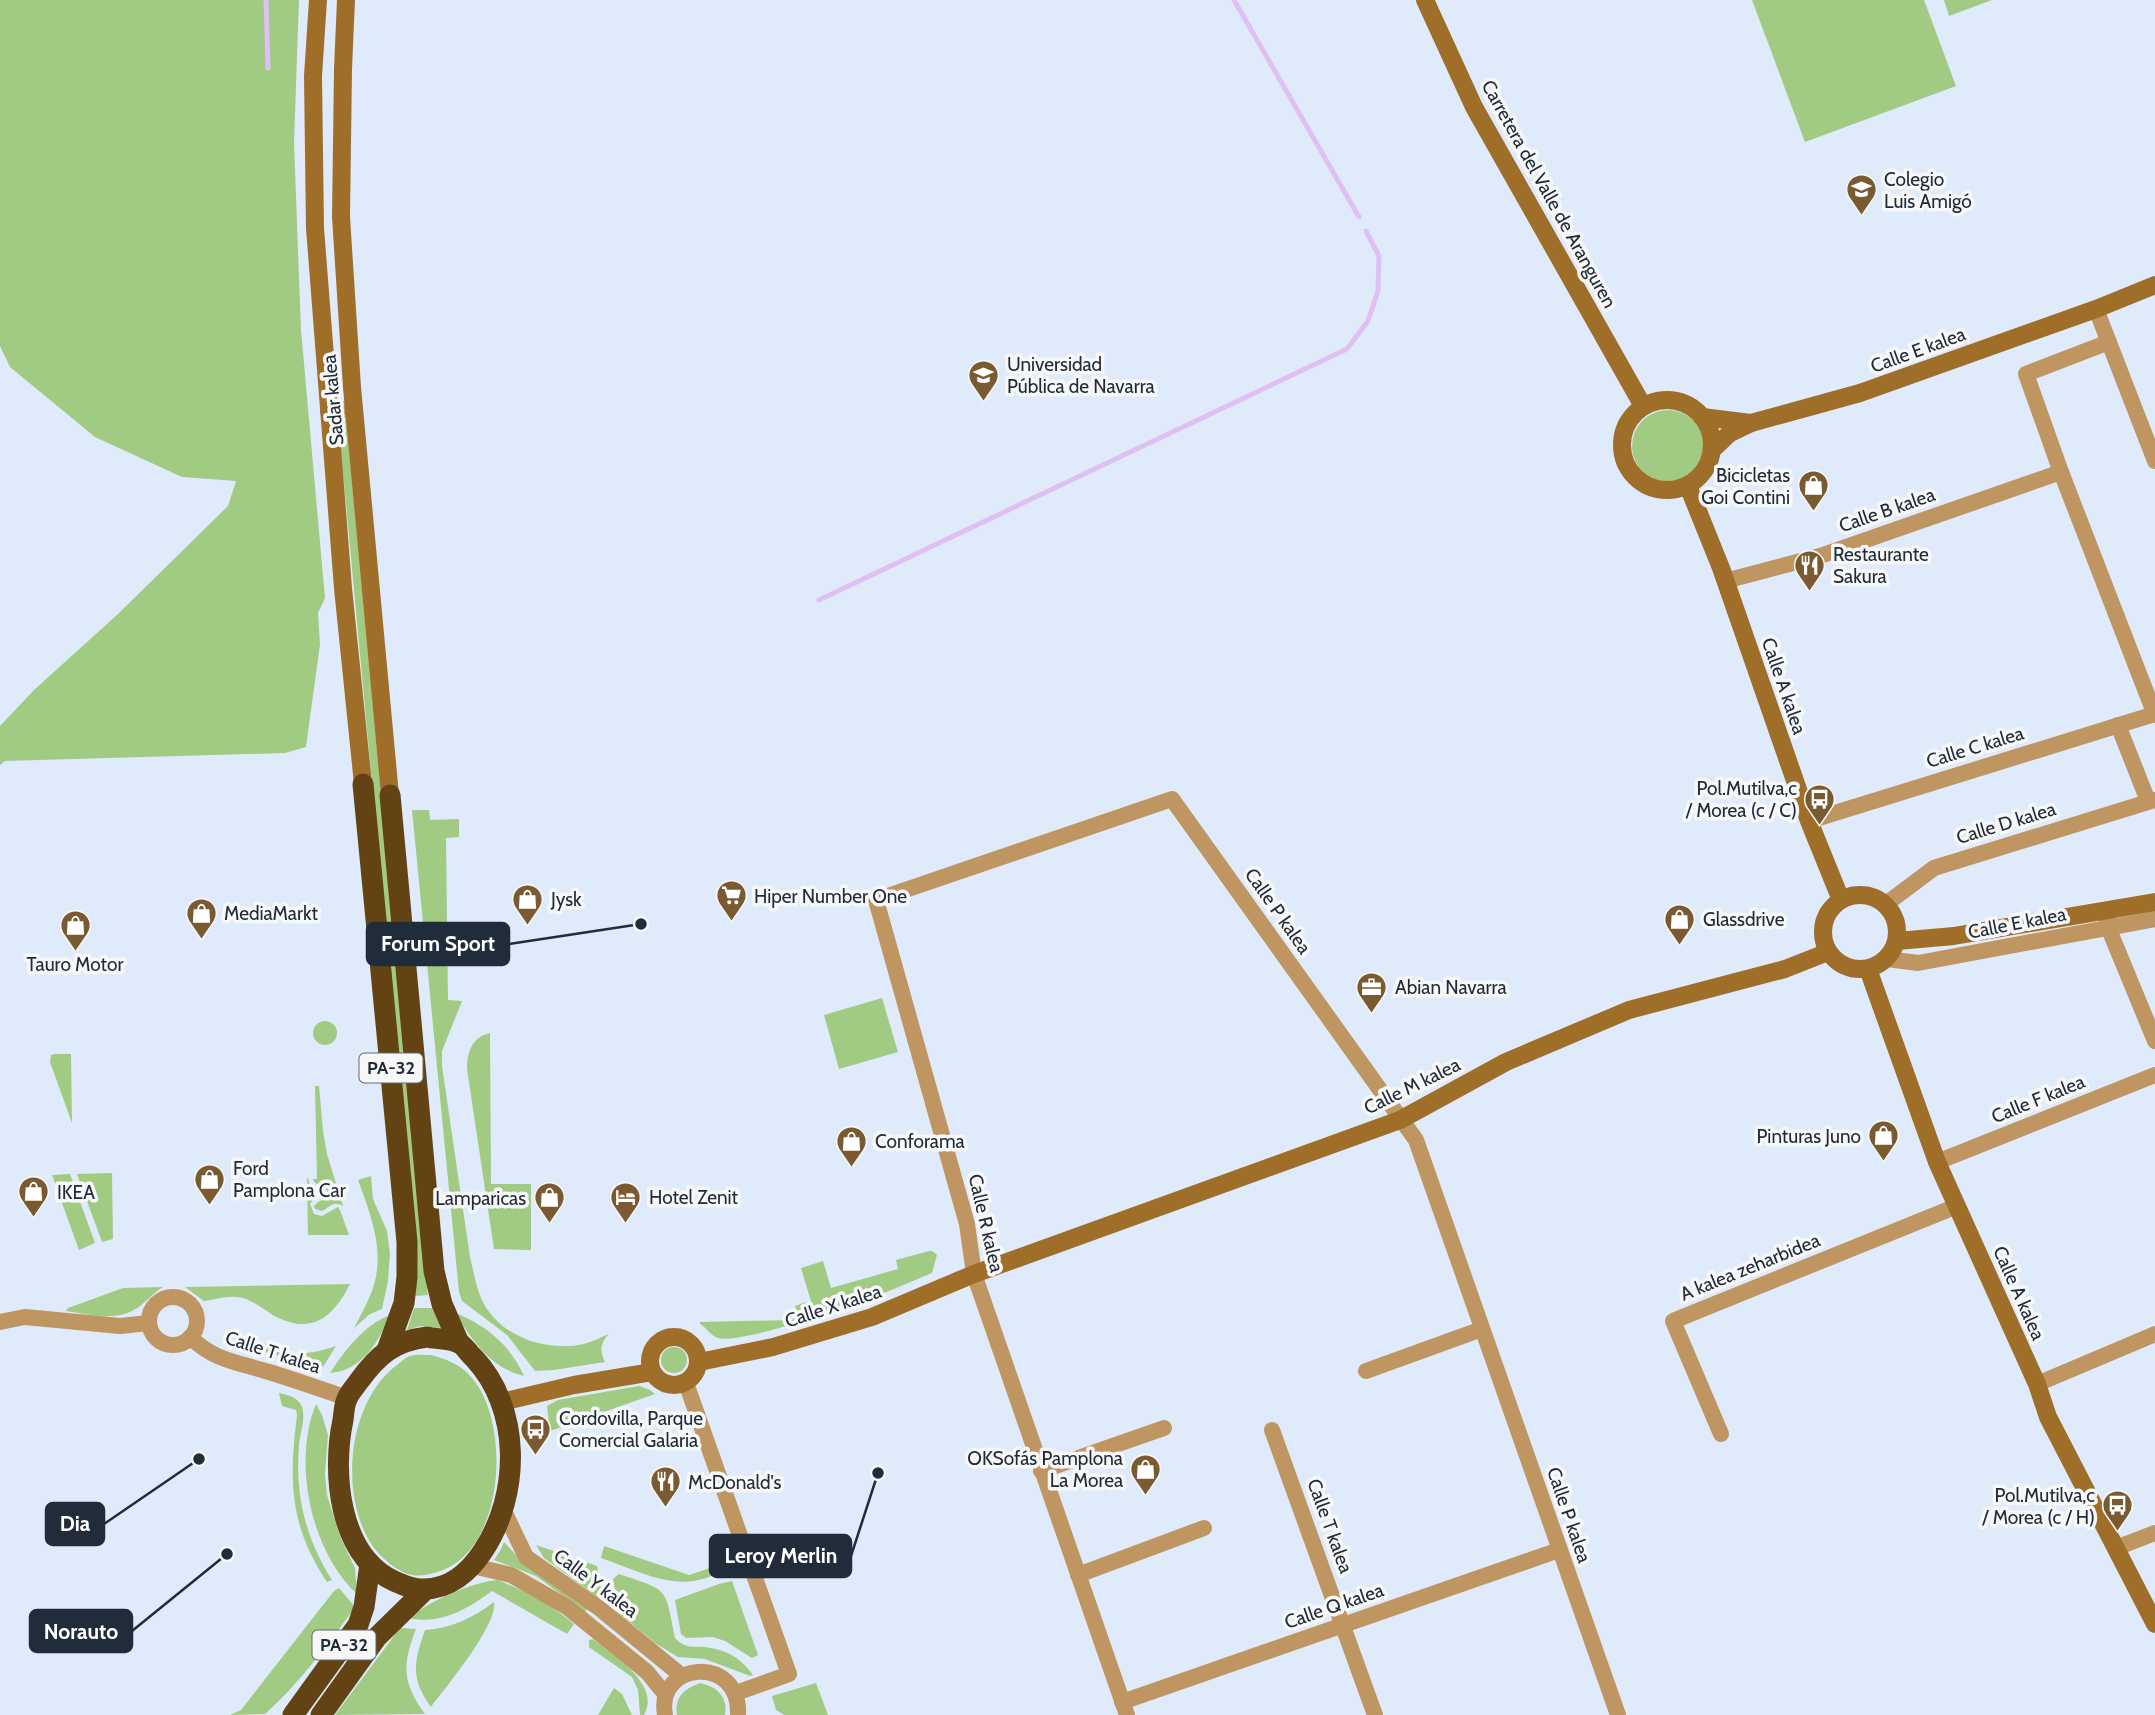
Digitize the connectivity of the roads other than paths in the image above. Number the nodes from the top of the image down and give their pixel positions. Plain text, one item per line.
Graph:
1 (318, 0) edge
2 (346, 0) edge
3 (1425, 0) edge
4 (2155, 285) edge
5 (2096, 309) junction
6 (2109, 342) junction
7 (1643, 406) junction
8 (354, 408) junction
9 (328, 411) junction
10 (1703, 417) junction
11 (1751, 424) junction
12 (1712, 450) junction
13 (2155, 461) edge
14 (2061, 472) junction
15 (1688, 486) junction
16 (1725, 581) junction
17 (2155, 714) edge
18 (2118, 725) junction
19 (363, 784) joint
20 (390, 794) joint
21 (2152, 801) edge
22 (1808, 821) junction
23 (876, 900) joint
24 (1841, 900) junction
25 (2155, 902) edge
26 (1886, 904) junction
27 (2107, 919) junction
28 (2155, 919) edge
29 (1897, 941) junction
30 (1828, 952) junction
31 (1887, 959) junction
32 (1868, 969) junction
33 (2155, 1041) edge
34 (2155, 1075) edge
35 (1400, 1120) junction
36 (1937, 1162) junction
37 (1957, 1206) junction
38 (974, 1274) junction
39 (0, 1322) edge
40 (149, 1323) junction
41 (1482, 1329) junction
42 (2155, 1334) edge
43 (190, 1337) junction
44 (459, 1343) junction
45 (387, 1350) junction
46 (699, 1362) junction
47 (1366, 1371) dead end
48 (652, 1372) junction
49 (686, 1383) junction
50 (2037, 1384) junction
51 (347, 1398) junction
52 (502, 1402) junction
53 (1164, 1428) dead end
54 (1272, 1430) dead end
55 (1721, 1434) dead end
56 (1041, 1471) junction
57 (503, 1509) junction
58 (1205, 1528) dead end
59 (2155, 1533) edge
60 (2116, 1548) junction
61 (1559, 1550) junction
62 (370, 1564) junction
63 (473, 1566) junction
64 (1078, 1575) junction
65 (425, 1590) junction
66 (2155, 1624) edge
67 (1343, 1625) junction
68 (682, 1676) junction
69 (736, 1693) junction
70 (665, 1694) junction
71 (1125, 1709) edge
72 (664, 1714) edge
73 (293, 1715) edge
74 (321, 1715) edge
75 (738, 1715) edge
76 (1375, 1715) edge
77 (1618, 1715) edge

1 - 9 street, Sadar kalea
2 - 8 street, Sadar kalea
3 - 7 street, Carretera del Valle de Aranguren
4 - 5 street, Calle E kalea
5 - 6 street
5 - 11 street, Calle E kalea
6 - 13 street
6 - 14 street
7 - 10 street
7 - 15 street
8 - 9 street
8 - 20 street, Sadar kalea
9 - 19 street, Sadar kalea
10 - 11 street
10 - 12 street
11 - 12 street
12 - 15 street
14 - 16 street, Calle B kalea
14 - 17 street
15 - 16 street, Calle A kalea
16 - 22 street, Calle A kalea
17 - 18 street, Calle C kalea
18 - 21 street, Calle D kalea
18 - 22 street, Calle C kalea
19 - 45 highway, PA-32 / PA-32
20 - 44 highway, PA-32
21 - 26 street, Calle D kalea
22 - 24 street, Calle A kalea
23 - 35 street, Calle P kalea
23 - 38 street, Calle R kalea
24 - 26 street
24 - 30 street
25 - 27 street
26 - 29 street
27 - 28 street, Calle E kalea
27 - 29 street
27 - 31 street, Calle E kalea
27 - 33 street
29 - 31 street
30 - 32 street
30 - 35 street, Calle M kalea
31 - 32 street
32 - 36 street, Calle A kalea
34 - 36 street, Calle F kalea
35 - 38 street, Calle M kalea
35 - 41 street, Calle P kalea
36 - 37 street, Calle A kalea
37 - 50 street, Calle A kalea
37 - 55 street, A kalea zeharbidea
38 - 46 street, Calle X kalea
38 - 56 street, Calle R kalea
39 - 40 street
40 - 43 street
40 - 43 street
41 - 47 street
41 - 61 street, Calle P kalea
42 - 50 street
43 - 51 street, Calle T kalea
44 - 45 highway, PA-32
44 - 52 highway
45 - 51 highway, PA-32
46 - 48 street
46 - 49 street
48 - 49 street
48 - 52 street
49 - 69 street
50 - 60 street, Calle A kalea
51 - 62 highway, PA-32
52 - 57 highway, PA-32
53 - 56 street
54 - 67 street, Calle T kalea
56 - 64 street, Calle R kalea
57 - 63 highway, PA-32
57 - 68 street, Calle Y kalea
58 - 64 street
59 - 60 street
60 - 66 street, Calle A kalea
61 - 67 street, Calle Q kalea
61 - 77 street, Calle P kalea
62 - 65 highway, PA-32
62 - 73 highway, PA-32
63 - 65 highway, PA-32
63 - 70 street, Calle Y kalea
64 - 71 street, Calle R kalea
65 - 74 highway, PA-32
67 - 71 street, Calle Q kalea
67 - 76 street, Calle T kalea
68 - 69 street
68 - 70 street
69 - 75 street
70 - 72 street

